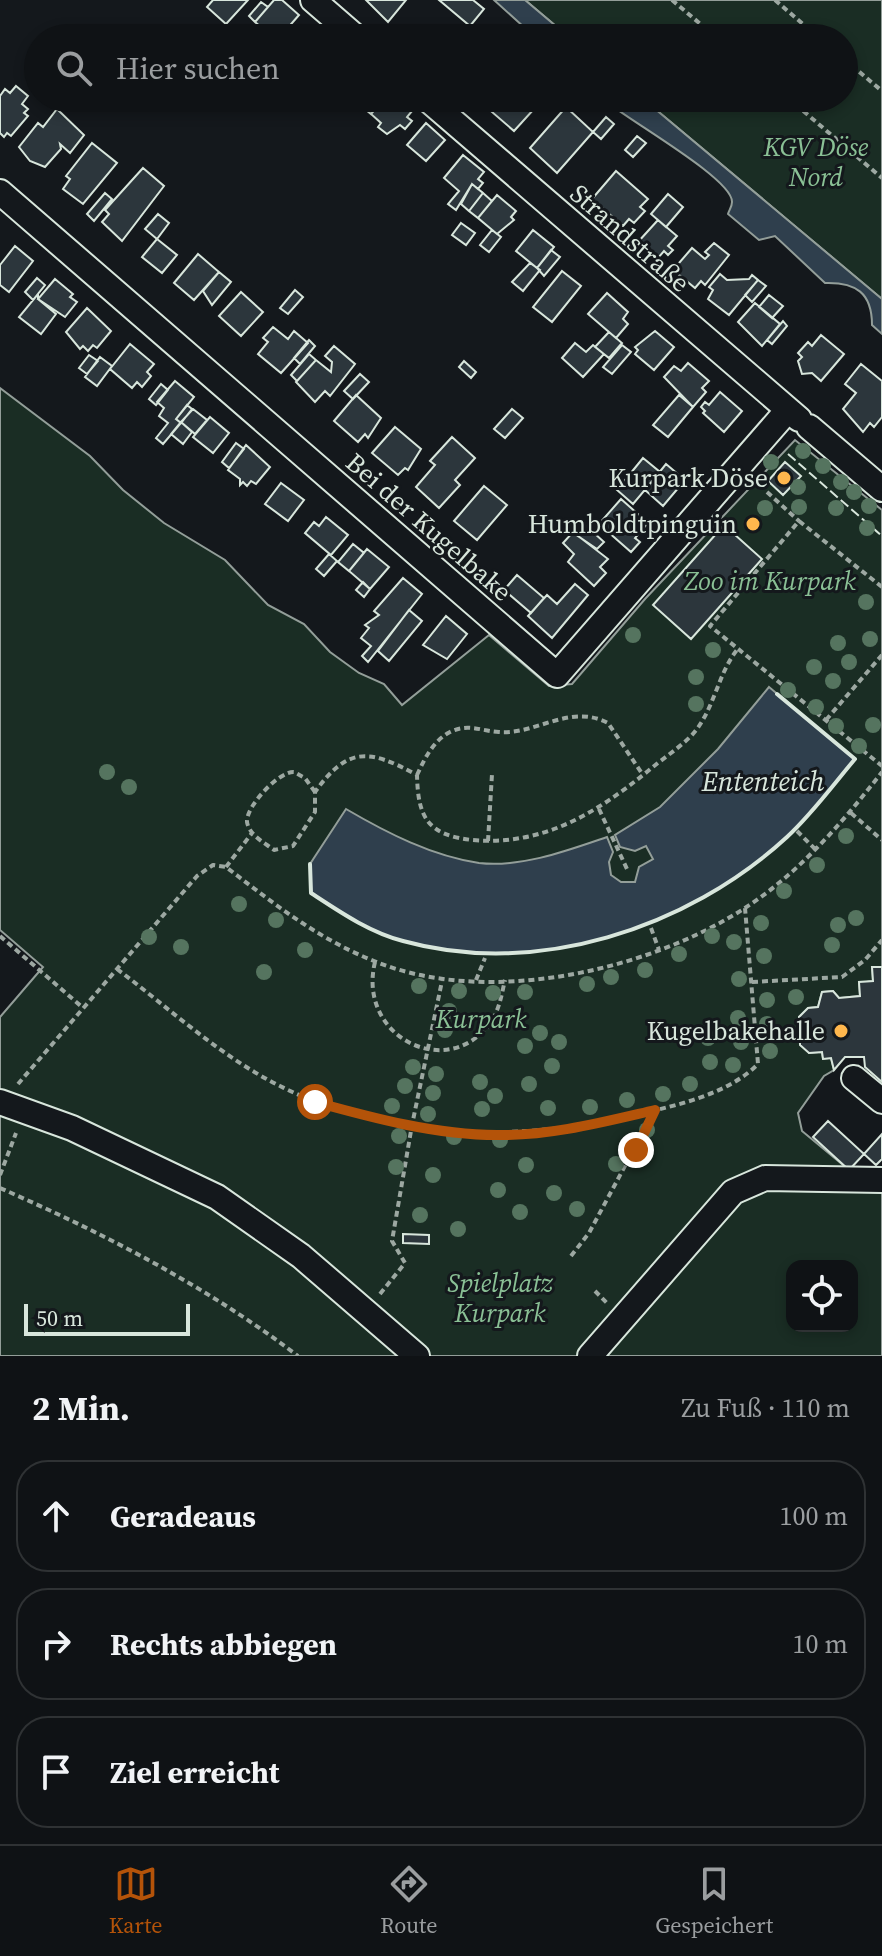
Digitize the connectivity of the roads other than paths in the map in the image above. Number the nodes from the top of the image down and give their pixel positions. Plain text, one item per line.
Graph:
1 (313, 0) edge
2 (341, 24) edge
3 (442, 112) edge
4 (0, 192) edge
5 (798, 419) junction
6 (882, 489) edge
7 (854, 1078) dead end
8 (882, 1101) edge
9 (4, 1103) edge
10 (882, 1180) edge
11 (417, 1356) edge
12 (590, 1356) edge

1 - 2 street
3 - 5 street, Strandstraße
4 - 5 street, Bei der Kugelbake
5 - 6 street, Strandstraße
7 - 8 street
9 - 11 street
10 - 12 street

